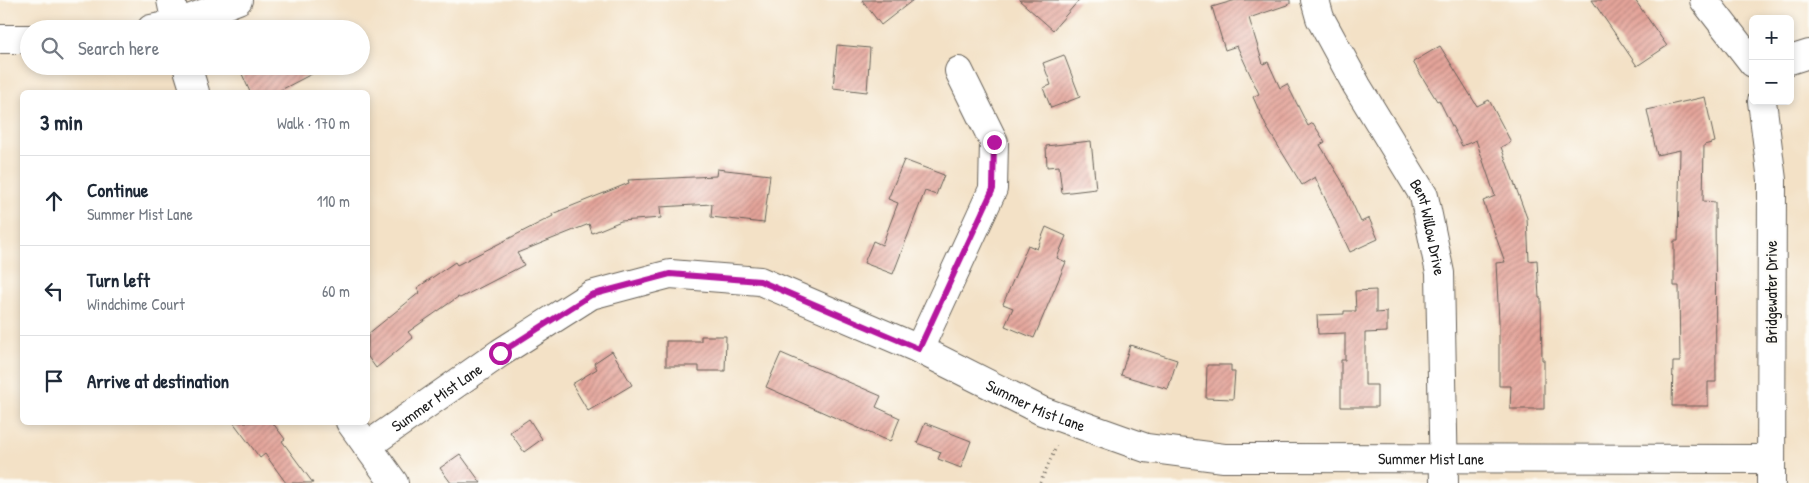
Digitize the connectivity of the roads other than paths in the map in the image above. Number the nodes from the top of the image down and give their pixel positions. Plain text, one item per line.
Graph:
1 (238, 0) edge
2 (1315, 0) edge
3 (1704, 0) edge
4 (169, 20) edge
5 (0, 39) edge
6 (20, 39) edge
7 (1809, 54) edge
8 (1794, 59) edge
9 (1751, 60) edge
10 (959, 71) dead end
11 (190, 75) edge
12 (194, 90) edge
13 (1763, 105) edge
14 (919, 349) junction
15 (352, 425) edge
16 (367, 446) junction
17 (1444, 471) edge
18 (1771, 471) edge
19 (394, 483) edge

1 - 4 street
2 - 17 street, Bent Willow Drive
3 - 9 street
5 - 6 street
7 - 8 street
10 - 14 street
11 - 12 street
13 - 18 street, Bridgewater Drive
14 - 16 street, Summer Mist Lane
14 - 17 street, Summer Mist Lane
15 - 16 street
16 - 19 street
17 - 18 street, Summer Mist Lane

